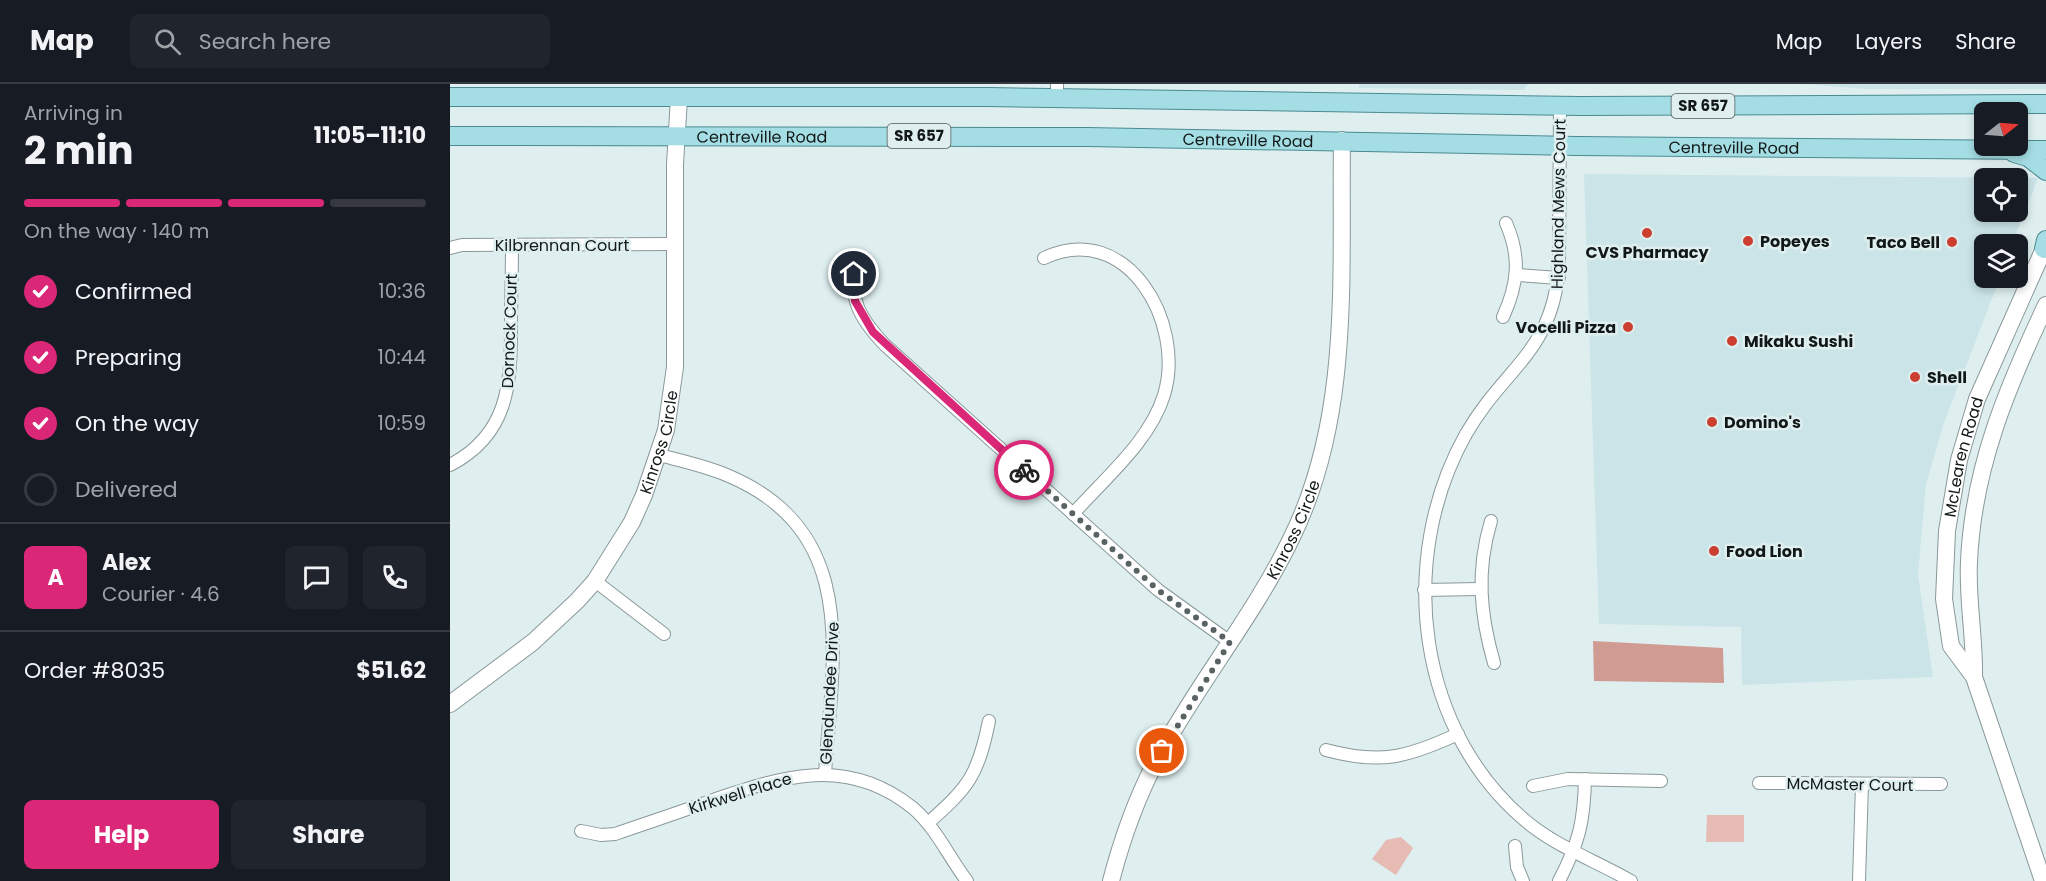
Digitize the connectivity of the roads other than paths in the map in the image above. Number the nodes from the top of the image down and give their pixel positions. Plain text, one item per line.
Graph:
1 (679, 91) edge
2 (1051, 91) edge
3 (450, 97) edge
4 (2046, 104) edge
5 (1560, 106) junction
6 (450, 136) edge
7 (677, 136) junction
8 (1342, 140) junction
9 (1558, 145) junction
10 (1974, 149) edge
11 (2028, 150) edge
12 (2046, 150) edge
13 (2024, 156) edge
14 (2046, 171) edge
15 (1506, 223) dead end
16 (675, 244) junction
17 (2045, 244) edge
18 (512, 245) junction
19 (450, 248) edge
20 (1044, 258) dead end
21 (859, 261) dead end
22 (1518, 275) junction
23 (1559, 278) junction
24 (2046, 305) edge
25 (1503, 317) dead end
26 (659, 454) junction
27 (450, 465) edge
28 (1073, 514) junction
29 (1491, 521) dead end
30 (595, 581) junction
31 (1480, 589) junction
32 (1424, 590) junction
33 (664, 634) dead end
34 (1230, 642) junction
35 (1494, 663) dead end
36 (1974, 677) junction
37 (450, 704) edge
38 (989, 721) dead end
39 (1458, 734) junction
40 (1326, 750) dead end
41 (825, 774) junction
42 (1585, 779) junction
43 (1662, 781) dead end
44 (1759, 783) dead end
45 (1862, 784) junction
46 (1941, 784) dead end
47 (1533, 786) dead end
48 (928, 823) junction
49 (580, 831) dead end
50 (1515, 846) dead end
51 (1574, 852) junction
52 (967, 881) edge
53 (1111, 881) edge
54 (1522, 881) edge
55 (1559, 881) edge
56 (1631, 881) edge
57 (1859, 881) edge
58 (2043, 881) edge

1 - 2 main road, SR 657
1 - 3 main road, SR 657
1 - 7 street, Kinross Circle
2 - 5 main road, SR 657
4 - 5 main road, SR 657
5 - 9 street, Highland Mews Court
6 - 7 main road, Centreville Road / SR 657
7 - 8 main road, Centreville Road / SR 657
7 - 16 street, Kinross Circle
8 - 9 main road, Centreville Road / SR 657
8 - 34 street, Kinross Circle
9 - 10 main road, Centreville Road / SR 657
9 - 23 street, Highland Mews Court
11 - 12 main road, Centreville Road / SR 657
13 - 14 main road
15 - 22 street
16 - 18 street, Kilbrennan Court
16 - 26 street, Kinross Circle
17 - 36 street, McLearen Road
18 - 19 street, Kilbrennan Court
18 - 27 street, Dornock Court
20 - 28 street
21 - 28 street
22 - 23 street
22 - 25 street
23 - 32 street, Highland Mews Court
24 - 36 street, McLearen Road
26 - 30 street, Kinross Circle
26 - 41 street, Glendundee Drive
28 - 34 street
29 - 31 street
30 - 33 street
30 - 37 street, Kinross Circle
31 - 32 street
31 - 35 street
32 - 39 street, Highland Mews Court
34 - 53 street, Kinross Circle
36 - 58 street, McLearen Road
38 - 48 street
39 - 40 street
39 - 51 street, Highland Mews Court
41 - 48 street, Kirkwell Place
41 - 49 street, Kirkwell Place
42 - 43 street
42 - 47 street
42 - 51 street
44 - 45 street, McMaster Court
45 - 46 street, McMaster Court
45 - 57 street
48 - 52 street, Kirkwell Place
50 - 54 street
51 - 55 street
51 - 56 street, Highland Mews Court

